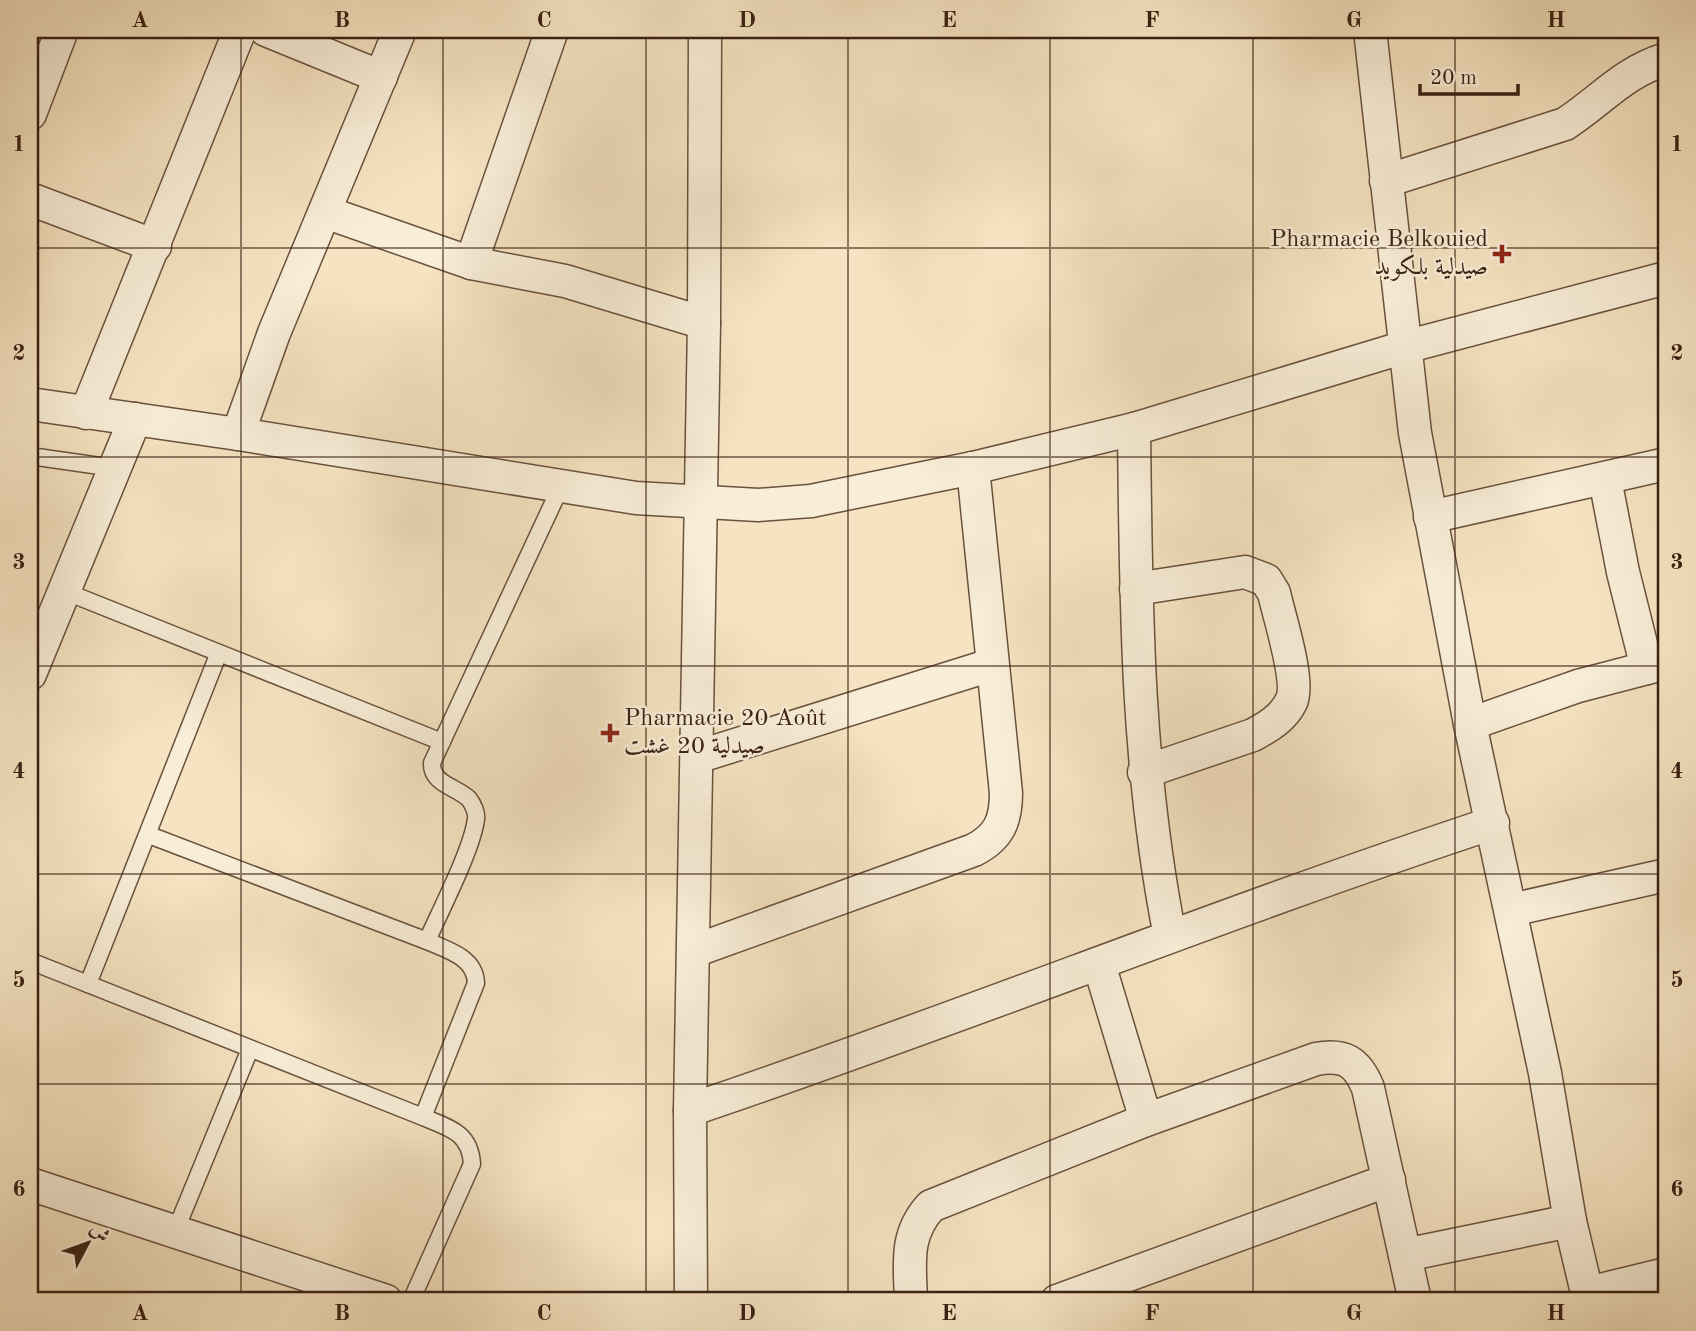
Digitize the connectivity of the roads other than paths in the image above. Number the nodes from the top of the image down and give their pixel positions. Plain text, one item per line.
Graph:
1 (240, 30) edge
2 (266, 30) edge
3 (400, 30) edge
4 (552, 30) edge
5 (705, 30) edge
6 (1370, 30) edge
7 (54, 32) edge
8 (1666, 59) edge
9 (381, 77) junction
10 (30, 114) edge
11 (1386, 181) junction
12 (30, 199) edge
13 (324, 212) junction
14 (155, 246) junction
15 (471, 263) junction
16 (1666, 278) edge
17 (705, 323) junction
18 (1405, 348) junction
19 (30, 404) edge
20 (86, 412) junction
21 (135, 419) junction
22 (1134, 429) junction
23 (238, 433) junction
24 (30, 456) edge
25 (1666, 464) edge
26 (114, 468) junction
27 (973, 468) junction
28 (1605, 479) junction
29 (561, 486) junction
30 (699, 503) junction
31 (1430, 517) junction
32 (1136, 589) junction
33 (64, 591) junction
34 (218, 655) junction
35 (991, 665) junction
36 (1657, 666) edge
37 (30, 674) edge
38 (1470, 724) junction
39 (442, 741) junction
40 (697, 757) junction
41 (1144, 772) junction
42 (1493, 822) junction
43 (149, 835) junction
44 (1666, 875) edge
45 (1511, 910) junction
46 (1170, 936) junction
47 (427, 941) junction
48 (695, 951) junction
49 (30, 961) edge
50 (1099, 964) junction
51 (88, 984) junction
52 (250, 1049) junction
53 (690, 1110) junction
54 (423, 1117) junction
55 (1146, 1120) junction
56 (1389, 1180) junction
57 (30, 1184) edge
58 (1570, 1221) junction
59 (175, 1232) junction
60 (1405, 1255) junction
61 (1666, 1274) edge
62 (1589, 1297) edge
63 (386, 1301) edge
64 (411, 1301) edge
65 (691, 1301) edge
66 (911, 1301) edge
67 (1057, 1301) edge
68 (1415, 1301) edge

1 - 14 street
2 - 9 street
3 - 9 street
4 - 15 street
5 - 17 street
6 - 11 street
7 - 10 street
8 - 11 street
9 - 13 street
11 - 18 street
12 - 14 street
13 - 15 street
13 - 23 street
14 - 20 street
15 - 17 street
16 - 18 street
17 - 30 street
18 - 22 street
18 - 31 street
19 - 20 street
20 - 21 street
21 - 23 street
21 - 26 street
22 - 27 street
22 - 32 street
23 - 29 street
24 - 26 lane
25 - 28 street
26 - 33 street
27 - 30 street
27 - 35 street
28 - 31 street
28 - 36 street
29 - 30 street
29 - 39 lane
30 - 40 street
31 - 38 street
32 - 41 street
32 - 41 street
33 - 34 lane
33 - 37 street
34 - 39 lane
34 - 43 lane
35 - 40 street
35 - 48 street
36 - 38 street
38 - 42 street
39 - 47 lane
40 - 48 street
41 - 46 street
42 - 45 street
42 - 46 street
43 - 47 lane
43 - 51 lane
44 - 45 street
45 - 58 street
46 - 50 street
47 - 54 lane
48 - 53 street
49 - 51 lane
50 - 53 street
50 - 55 street
51 - 52 lane
52 - 54 lane
52 - 59 lane
53 - 65 street
54 - 64 lane
55 - 56 street
55 - 66 street
56 - 60 street
56 - 67 street
57 - 59 street
58 - 60 street
58 - 62 street
59 - 63 street
60 - 68 street
61 - 62 street

